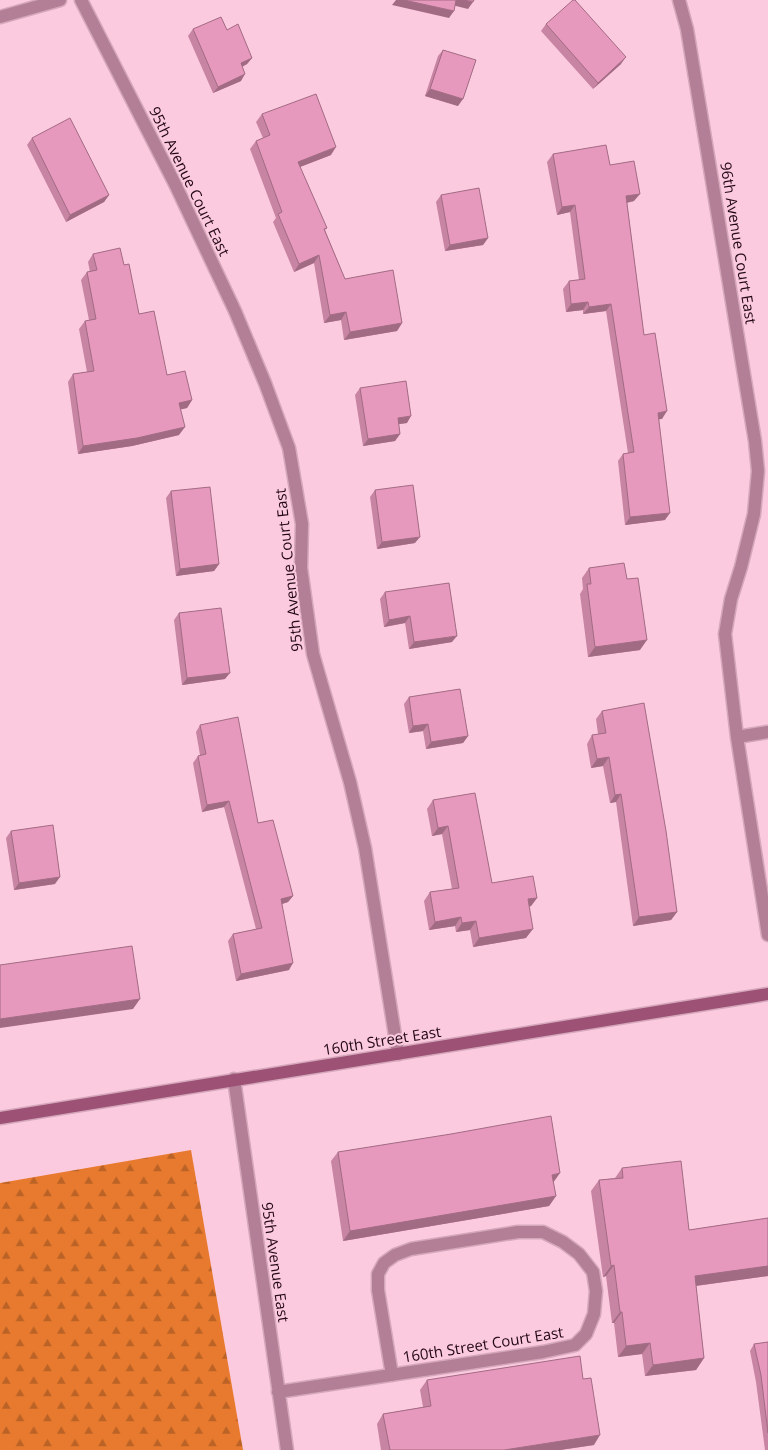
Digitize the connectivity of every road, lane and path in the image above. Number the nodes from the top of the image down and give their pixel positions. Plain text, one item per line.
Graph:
1 (60, 0) edge
2 (81, 0) edge
3 (679, 0) edge
4 (0, 17) edge
5 (768, 732) edge
6 (737, 737) junction
7 (768, 936) edge
8 (768, 994) edge
9 (398, 1054) junction
10 (234, 1079) junction
11 (0, 1118) edge
12 (392, 1375) junction
13 (278, 1392) junction
14 (287, 1450) edge

1 - 4 street
2 - 9 street, 95th Avenue Court East
3 - 6 street, 96th Avenue Court East
5 - 6 street
6 - 7 street, 96th Avenue Court East
8 - 9 main road, 160th Street East
9 - 10 main road, 160th Street East
10 - 11 main road, 160th Street East
10 - 13 street, 95th Avenue East
12 - 12 street, 160th Street Court East
12 - 13 street, 160th Street Court East
13 - 14 street, 95th Avenue East

